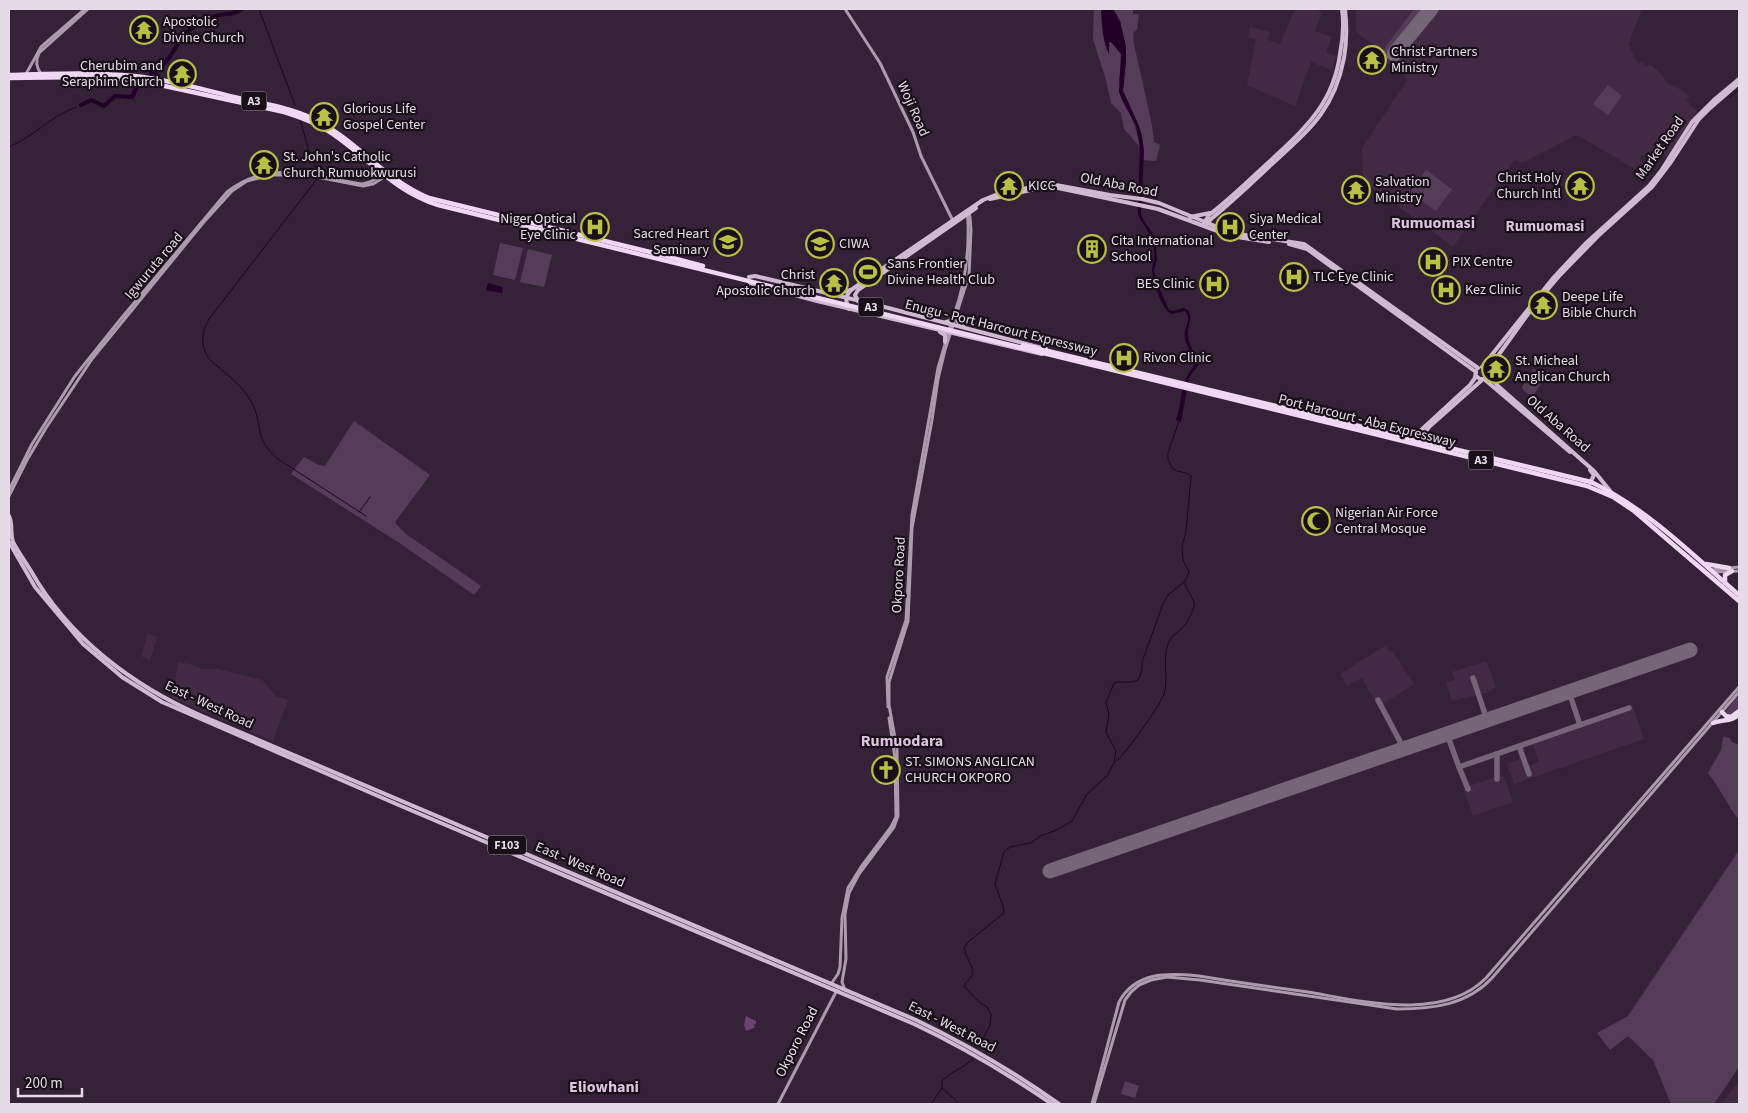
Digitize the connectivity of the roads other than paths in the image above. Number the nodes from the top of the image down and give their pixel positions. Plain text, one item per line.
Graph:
1 (86, 9) edge
2 (845, 9) edge
3 (1343, 9) edge
4 (26, 74) junction
5 (41, 74) junction
6 (9, 76) edge
7 (1739, 78) edge
8 (1739, 83) edge
9 (386, 175) junction
10 (220, 190) dead end
11 (227, 192) junction
12 (218, 197) dead end
13 (218, 202) junction
14 (967, 212) junction
15 (1213, 214) junction
16 (1190, 217) junction
17 (953, 221) junction
18 (1206, 224) junction
19 (1214, 226) junction
20 (736, 277) junction
21 (748, 277) junction
22 (769, 284) junction
23 (851, 290) junction
24 (832, 295) junction
25 (846, 298) junction
26 (858, 301) junction
27 (870, 304) junction
28 (849, 308) junction
29 (874, 314) junction
30 (956, 314) junction
31 (940, 321) junction
32 (952, 324) junction
33 (964, 327) junction
34 (934, 329) junction
35 (949, 333) junction
36 (945, 342) junction
37 (1055, 354) junction
38 (1478, 371) junction
39 (1488, 372) junction
40 (1483, 379) junction
41 (1189, 387) junction
42 (1422, 432) junction
43 (1407, 438) junction
44 (1416, 443) junction
45 (1427, 443) junction
46 (17, 477) junction
47 (1589, 484) junction
48 (9, 490) edge
49 (1611, 492) junction
50 (9, 496) edge
51 (9, 516) edge
52 (10, 527) edge
53 (9, 542) edge
54 (1704, 564) junction
55 (1739, 569) edge
56 (1730, 570) junction
57 (1713, 571) junction
58 (33, 580) junction
59 (1725, 583) junction
60 (1739, 595) edge
61 (1739, 601) edge
62 (895, 656) junction
63 (1739, 687) edge
64 (1739, 692) edge
65 (1722, 712) junction
66 (1739, 712) edge
67 (1713, 723) junction
68 (482, 838) junction
69 (838, 975) junction
70 (843, 977) junction
71 (831, 984) junction
72 (836, 990) junction
73 (845, 990) junction
74 (1109, 1047) junction
75 (778, 1104) edge
76 (1052, 1104) edge
77 (1059, 1104) edge
78 (1093, 1104) edge

1 - 4 main road
1 - 5 main road
2 - 17 main road, Woji Road
3 - 15 main road
4 - 5 highway, Enugu - Port Harcourt Expressway / A3
4 - 6 highway, Enugu - Port Harcourt Expressway / A3
5 - 9 highway, Enugu - Port Harcourt Expressway / A3
6 - 9 highway, Enugu - Port Harcourt Expressway / A3
7 - 38 main road, Market Road
8 - 39 main road, Market Road
9 - 11 main road, Igwuruta road
9 - 20 highway, Enugu - Port Harcourt Expressway / A3
9 - 21 highway, Enugu - Port Harcourt Expressway / A3
9 - 46 main road, Igwuruta road
10 - 11 main road
11 - 13 main road, Igwuruta road
12 - 13 main road
13 - 46 main road, Igwuruta road
14 - 16 main road, Old Aba Road
14 - 17 main road, Old Aba Road
14 - 18 main road, Old Aba Road
14 - 30 main road, Okporo Road
15 - 16 main road
15 - 18 main road
15 - 19 main road
16 - 18 main road, Old Aba Road
17 - 23 main road, Old Aba Road
17 - 26 main road, Old Aba Road
18 - 19 main road, Old Aba Road
18 - 38 main road, Old Aba Road
19 - 38 main road, Old Aba Road
20 - 22 highway, Enugu - Port Harcourt Expressway / A3
20 - 28 main road
21 - 22 highway, Enugu - Port Harcourt Expressway / A3
21 - 24 main road
22 - 37 highway, Enugu - Port Harcourt Expressway / A3
23 - 24 main road
23 - 25 main road, Old Aba Road
24 - 25 main road
25 - 26 main road
25 - 28 main road
26 - 27 main road
27 - 29 main road
27 - 31 main road
28 - 29 main road
29 - 34 main road
30 - 31 main road
30 - 32 main road, Okporo Road
30 - 33 main road
31 - 32 main road
32 - 33 main road
32 - 35 main road, Okporo Road
33 - 37 main road
34 - 35 main road
34 - 36 main road
35 - 36 main road, Okporo Road
35 - 37 main road
35 - 62 main road, Okporo Road
36 - 62 main road, Okporo Road
37 - 41 highway, Enugu - Port Harcourt Expressway / A3
38 - 39 main road, Old Aba Road
38 - 40 main road
38 - 42 main road, Market Road
39 - 40 main road, Market Road
39 - 49 main road, Old Aba Road
40 - 42 main road, Market Road
40 - 47 main road, Old Aba Road
41 - 43 highway, Port Harcourt - Aba Expressway / A3
41 - 44 highway, Port Harcourt - Aba Expressway / A3
42 - 43 highway
42 - 44 main road, Market Road
42 - 45 highway
43 - 44 highway, Port Harcourt - Aba Expressway / A3
44 - 45 highway, Port Harcourt - Aba Expressway / A3
44 - 47 highway, Port Harcourt - Aba Expressway / A3
45 - 47 highway, Port Harcourt - Aba Expressway / A3
46 - 48 main road
46 - 50 main road, Igwuruta road
47 - 49 highway, Port Harcourt - Aba Expressway / A3
47 - 61 highway, Port Harcourt - Aba Expressway / A3
49 - 54 highway, Port Harcourt - Aba Expressway / A3
51 - 52 main road, East - West Road
52 - 58 main road, East - West Road / F103
53 - 58 main road, East - West Road / F103
54 - 56 highway
54 - 57 highway, Port Harcourt - Aba Expressway / A3
55 - 56 main road
56 - 57 main road
56 - 59 highway
57 - 59 highway, Port Harcourt - Aba Expressway / A3
58 - 68 main road, East - West Road / F103
59 - 60 highway, Port Harcourt - Aba Expressway / A3
62 - 69 main road, Okporo Road
62 - 70 main road, Okporo Road
63 - 74 main road
64 - 65 main road
65 - 66 highway
65 - 67 main road
66 - 67 highway
67 - 74 main road
68 - 71 main road, East - West Road / F103
68 - 72 main road, East - West Road / F103
69 - 70 main road
69 - 71 main road, Okporo Road
70 - 73 main road, Okporo Road
71 - 73 main road, East - West Road / F103
72 - 75 main road, Okporo Road
72 - 76 main road, East - West Road / F103
73 - 77 main road, East - West Road / F103
74 - 78 main road

